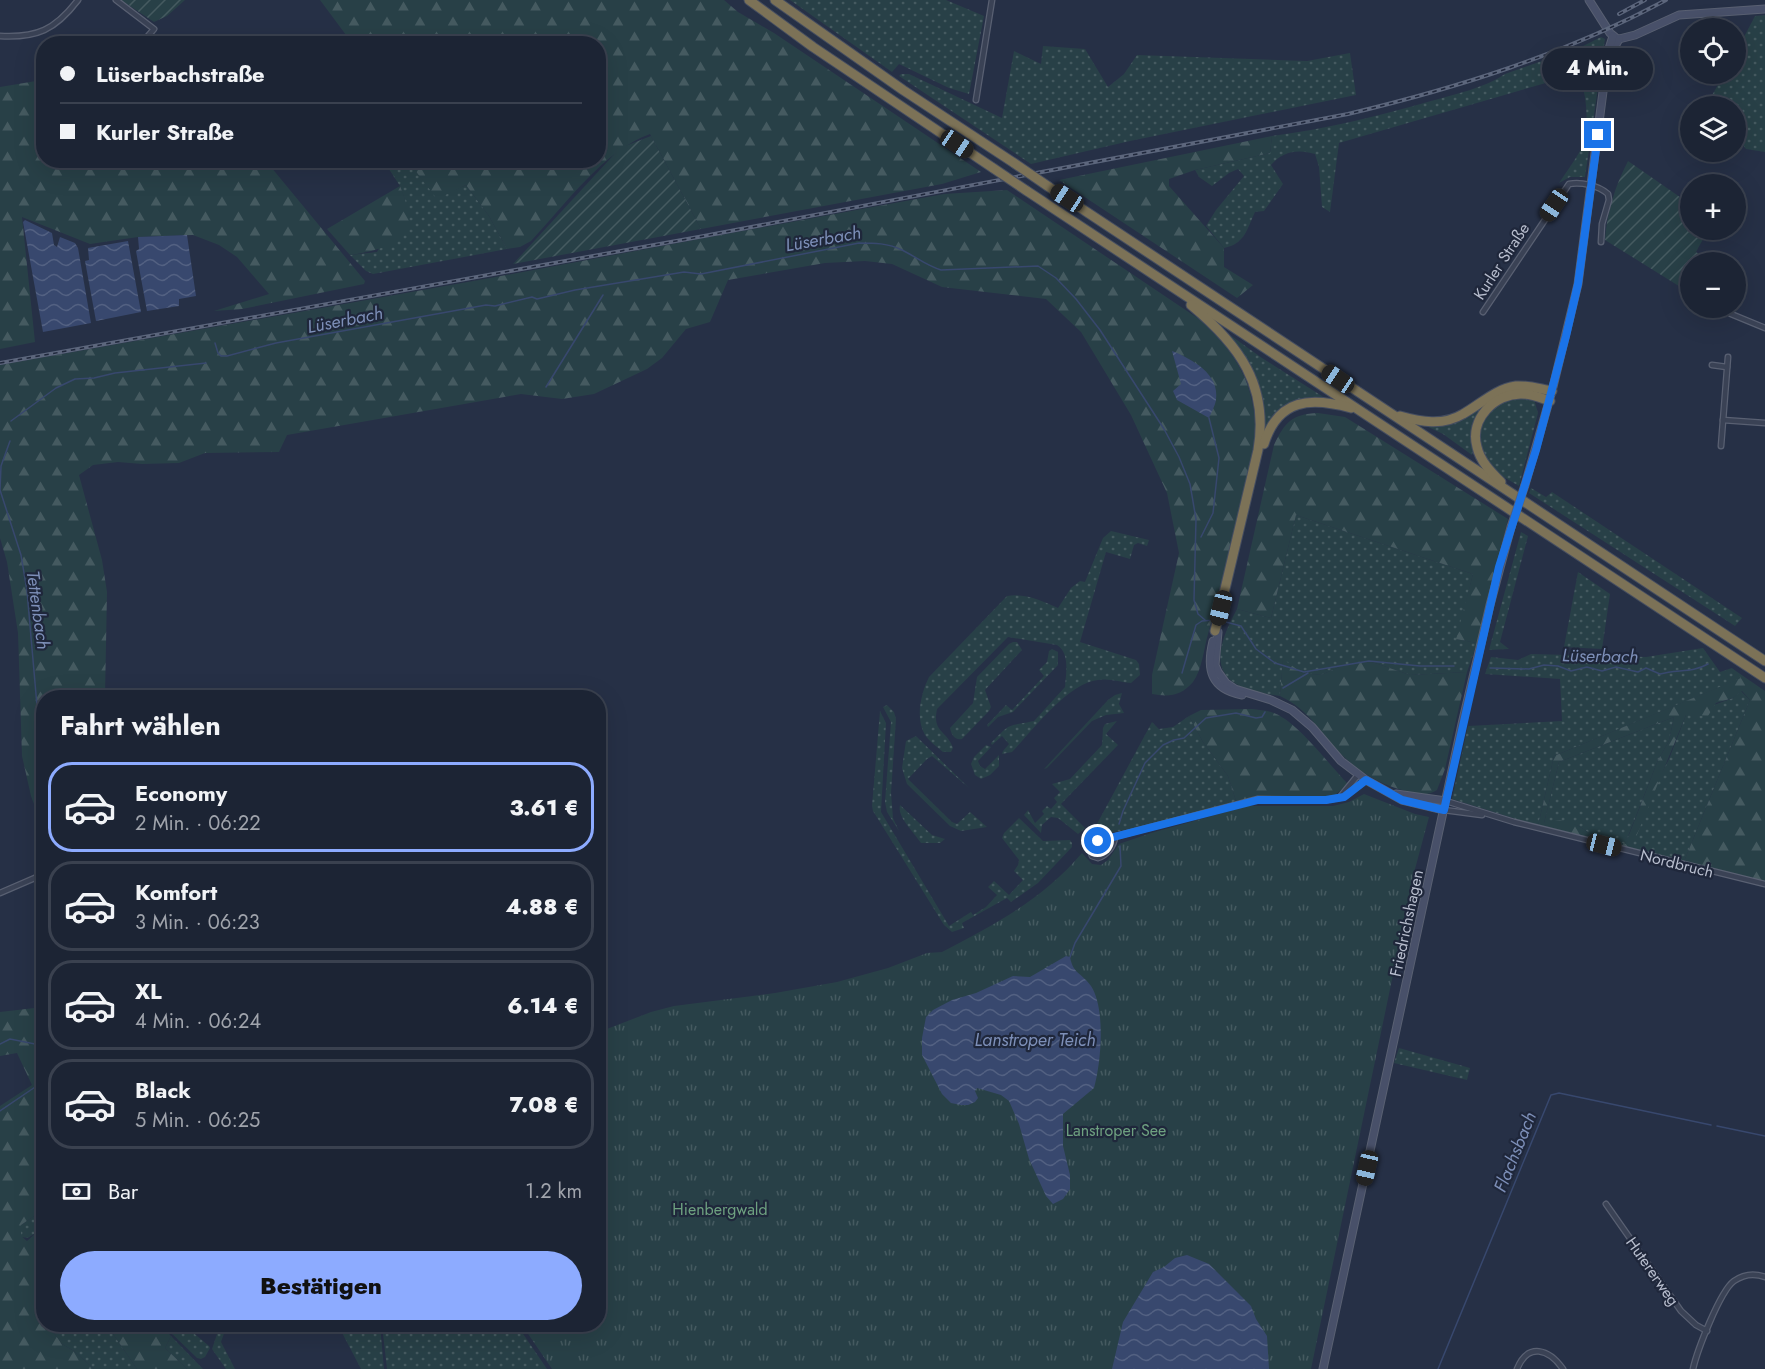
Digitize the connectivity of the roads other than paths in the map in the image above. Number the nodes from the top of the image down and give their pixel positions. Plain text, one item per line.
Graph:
1 (78, 0) edge
2 (116, 0) edge
3 (749, 0) edge
4 (775, 0) edge
5 (992, 0) edge
6 (1589, 0) edge
7 (1765, 9) edge
8 (0, 36) edge
9 (148, 36) edge
10 (1616, 38) junction
11 (975, 100) dead end
12 (1591, 185) junction
13 (1601, 242) dead end
14 (1152, 274) junction
15 (1483, 312) dead end
16 (1741, 318) edge
17 (1765, 328) edge
18 (1728, 357) dead end
19 (1712, 365) dead end
20 (1727, 367) junction
21 (1551, 396) junction
22 (1359, 410) junction
23 (1393, 414) junction
24 (1723, 420) junction
25 (1765, 423) edge
26 (1721, 446) dead end
27 (1510, 492) junction
28 (1223, 608) junction
29 (1217, 632) joint
30 (1765, 661) edge
31 (1765, 678) edge
32 (1359, 775) junction
33 (1366, 780) junction
34 (1394, 794) junction
35 (1340, 797) junction
36 (1446, 801) junction
37 (1444, 810) junction
38 (1484, 814) junction
39 (1115, 837) junction
40 (36, 877) edge
41 (1765, 884) edge
42 (0, 893) edge
43 (1606, 1204) dead end
44 (1765, 1277) edge
45 (1707, 1331) junction
46 (1323, 1369) edge
47 (1517, 1369) edge
48 (1563, 1369) edge
49 (1693, 1369) edge

1 - 8 street
2 - 9 street
3 - 14 highway, bridge
4 - 23 highway, bridge
5 - 11 street
6 - 10 main road
7 - 10 main road
10 - 12 main road
12 - 13 street
12 - 15 street, Kurler Straße
12 - 21 main road
14 - 22 highway
14 - 28 highway
16 - 17 street
18 - 20 street
19 - 20 street
20 - 24 street
21 - 23 highway
21 - 27 highway
21 - 36 main road, Friedrichshagen, bridge
22 - 28 highway
22 - 31 highway
23 - 27 highway
24 - 25 street
24 - 26 street
27 - 30 highway
28 - 29 highway
29 - 32 main road
32 - 33 main road
32 - 35 street
33 - 34 main road
33 - 35 street
34 - 36 main road
34 - 37 main road
35 - 39 street
36 - 37 main road, Friedrichshagen
36 - 38 street, Nordbruch
37 - 38 street, Nordbruch
37 - 46 main road, Friedrichshagen
38 - 41 street, Nordbruch
39 - 39 street
40 - 42 street
43 - 45 street, Hutererweg
44 - 45 street
45 - 49 street
47 - 48 street

